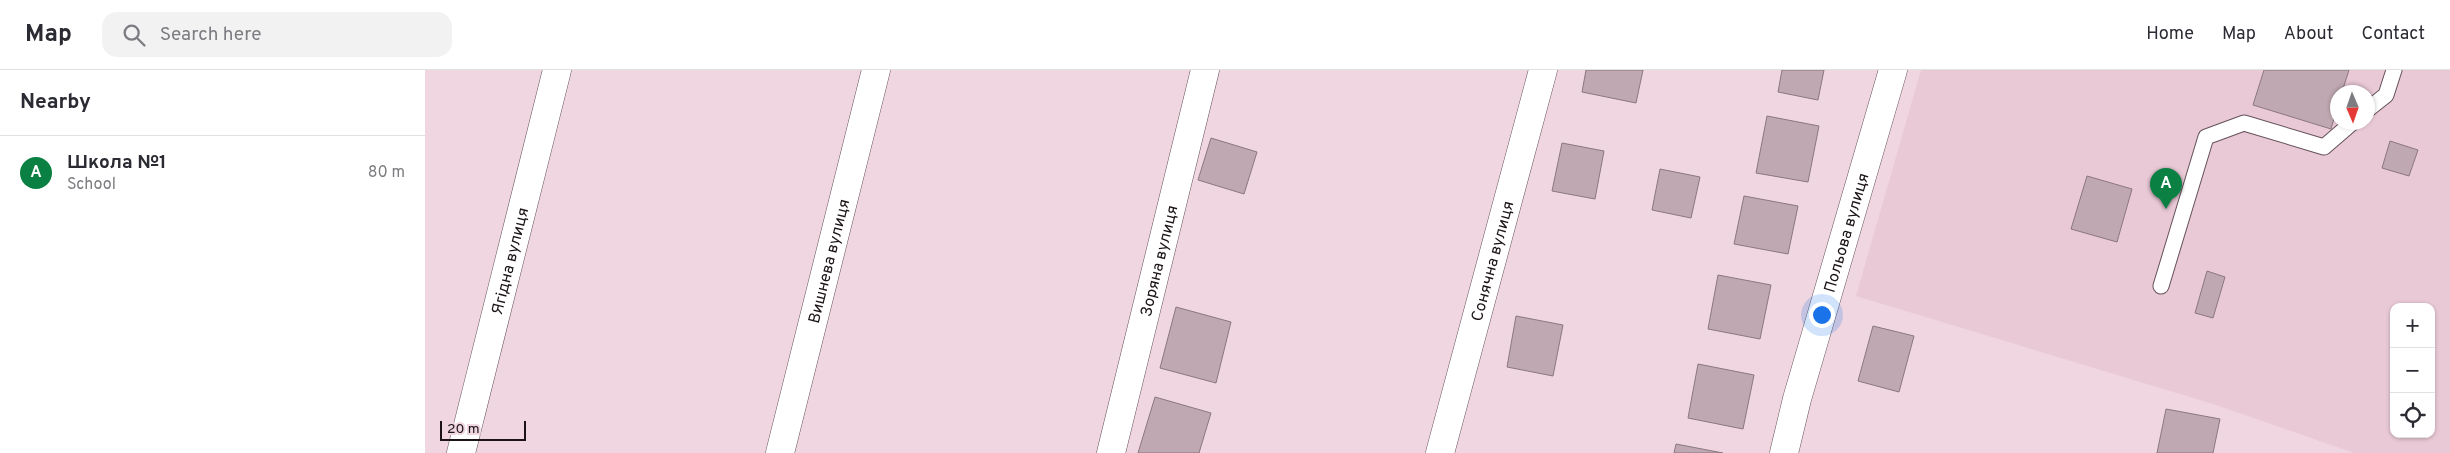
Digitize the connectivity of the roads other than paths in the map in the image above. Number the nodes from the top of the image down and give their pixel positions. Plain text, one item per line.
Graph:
1 (557, 70) edge
2 (876, 70) edge
3 (1205, 70) edge
4 (1543, 70) edge
5 (1893, 70) edge
6 (2394, 70) edge
7 (2375, 104) edge
8 (2344, 130) edge
9 (2161, 286) dead end
10 (461, 453) edge
11 (780, 453) edge
12 (1111, 453) edge
13 (1440, 453) edge
14 (1784, 453) edge

1 - 10 street, Ягідна вулиця
2 - 11 street, Вишнева вулиця
3 - 12 street, Зоряна вулиця
4 - 13 street, Сонячна вулиця
5 - 14 street, Польова вулиця
6 - 7 lane
8 - 9 lane

